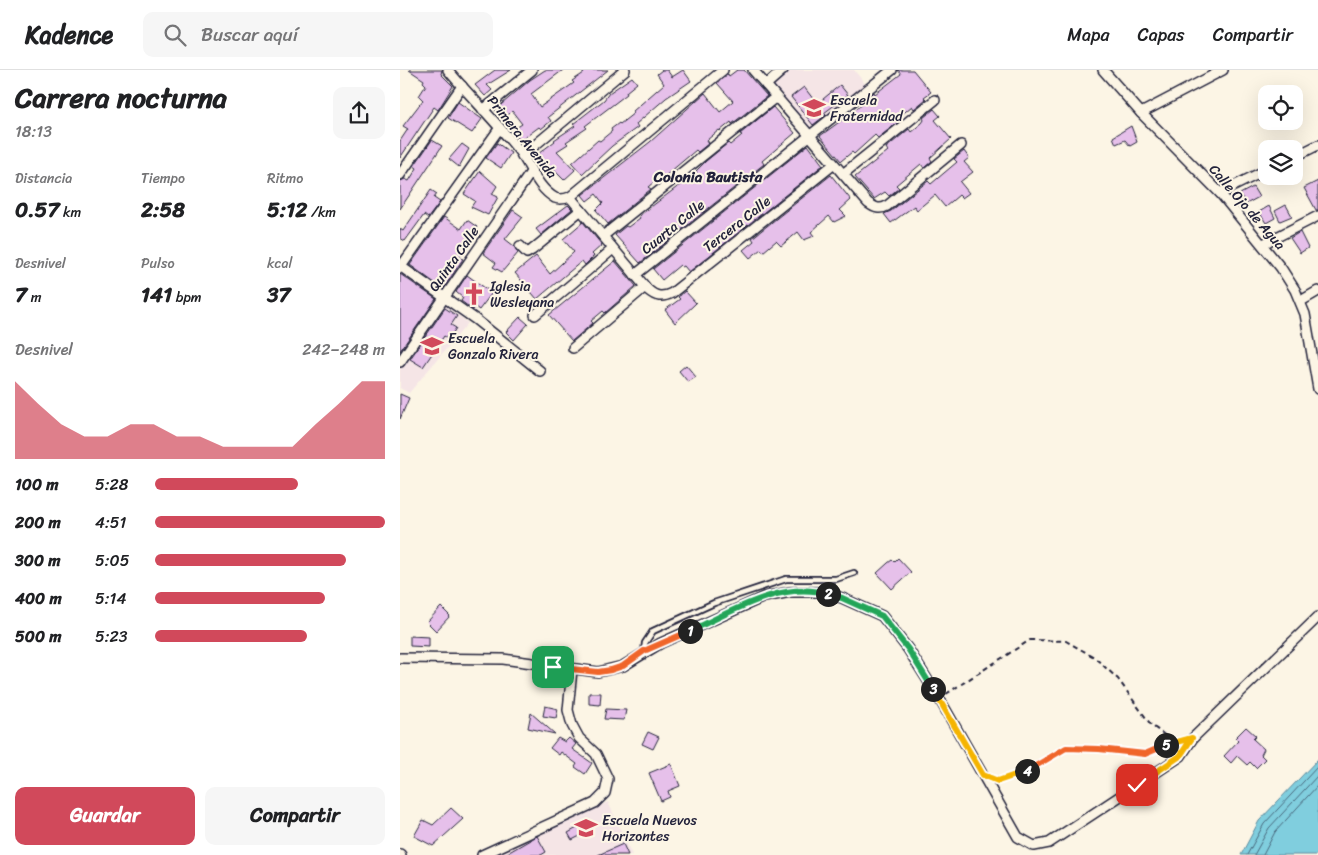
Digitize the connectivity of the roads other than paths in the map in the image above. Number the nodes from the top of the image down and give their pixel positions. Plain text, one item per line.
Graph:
1 (448, 70) edge
2 (532, 70) edge
3 (625, 70) edge
4 (723, 70) edge
5 (754, 70) edge
6 (783, 70) edge
7 (892, 70) edge
8 (1223, 70) edge
9 (1108, 71) edge
10 (766, 85) junction
11 (462, 86) junction
12 (776, 97) junction
13 (935, 100) dead end
14 (483, 110) junction
15 (1140, 113) junction
16 (498, 129) junction
17 (809, 136) junction
18 (962, 145) dead end
19 (1318, 145) edge
20 (1303, 152) edge
21 (522, 156) junction
22 (833, 165) junction
23 (531, 172) junction
24 (843, 174) junction
25 (1258, 174) edge
26 (400, 175) edge
27 (1220, 193) junction
28 (570, 198) junction
29 (581, 210) junction
30 (1318, 216) edge
31 (603, 236) junction
32 (1263, 244) junction
33 (520, 246) dead end
34 (613, 249) junction
35 (400, 267) edge
36 (635, 275) junction
37 (645, 287) junction
38 (1318, 291) edge
39 (444, 297) junction
40 (1300, 301) junction
41 (535, 315) dead end
42 (573, 348) dead end
43 (400, 362) edge
44 (540, 371) dead end
45 (1318, 389) edge
46 (854, 573) dead end
47 (1318, 617) edge
48 (644, 651) junction
49 (400, 658) edge
50 (572, 670) junction
51 (482, 855) edge

1 - 11 street, Primera Avenida
2 - 14 street
3 - 21 street
4 - 28 street
5 - 10 street
6 - 10 street
7 - 17 street, Cuarta Calle
8 - 15 street
9 - 15 street, Calle Ojo de Agua
10 - 12 street
11 - 14 street, Primera Avenida
11 - 26 street
12 - 17 street
12 - 31 street
13 - 24 street
14 - 16 street, Primera Avenida
15 - 27 street, Calle Ojo de Agua
16 - 21 street, Primera Avenida
16 - 35 street
17 - 22 street
17 - 36 street, Cuarta Calle
18 - 24 street
19 - 20 street
21 - 23 street, Primera Avenida
22 - 24 street
22 - 37 street, Tercera Calle
23 - 28 street, Primera Avenida
23 - 39 street, Quinta Calle
25 - 27 street
27 - 32 street, Calle Ojo de Agua
28 - 29 street
29 - 31 street
29 - 33 street
30 - 32 street
31 - 34 street
32 - 40 street, Calle Ojo de Agua
34 - 36 street
34 - 41 street
35 - 39 street
36 - 37 street
37 - 42 street
38 - 40 street
39 - 43 street, Quinta Calle
39 - 44 street
40 - 45 street, Calle Ojo de Agua
46 - 48 lane
47 - 48 street
48 - 50 street
49 - 50 street
50 - 51 street

